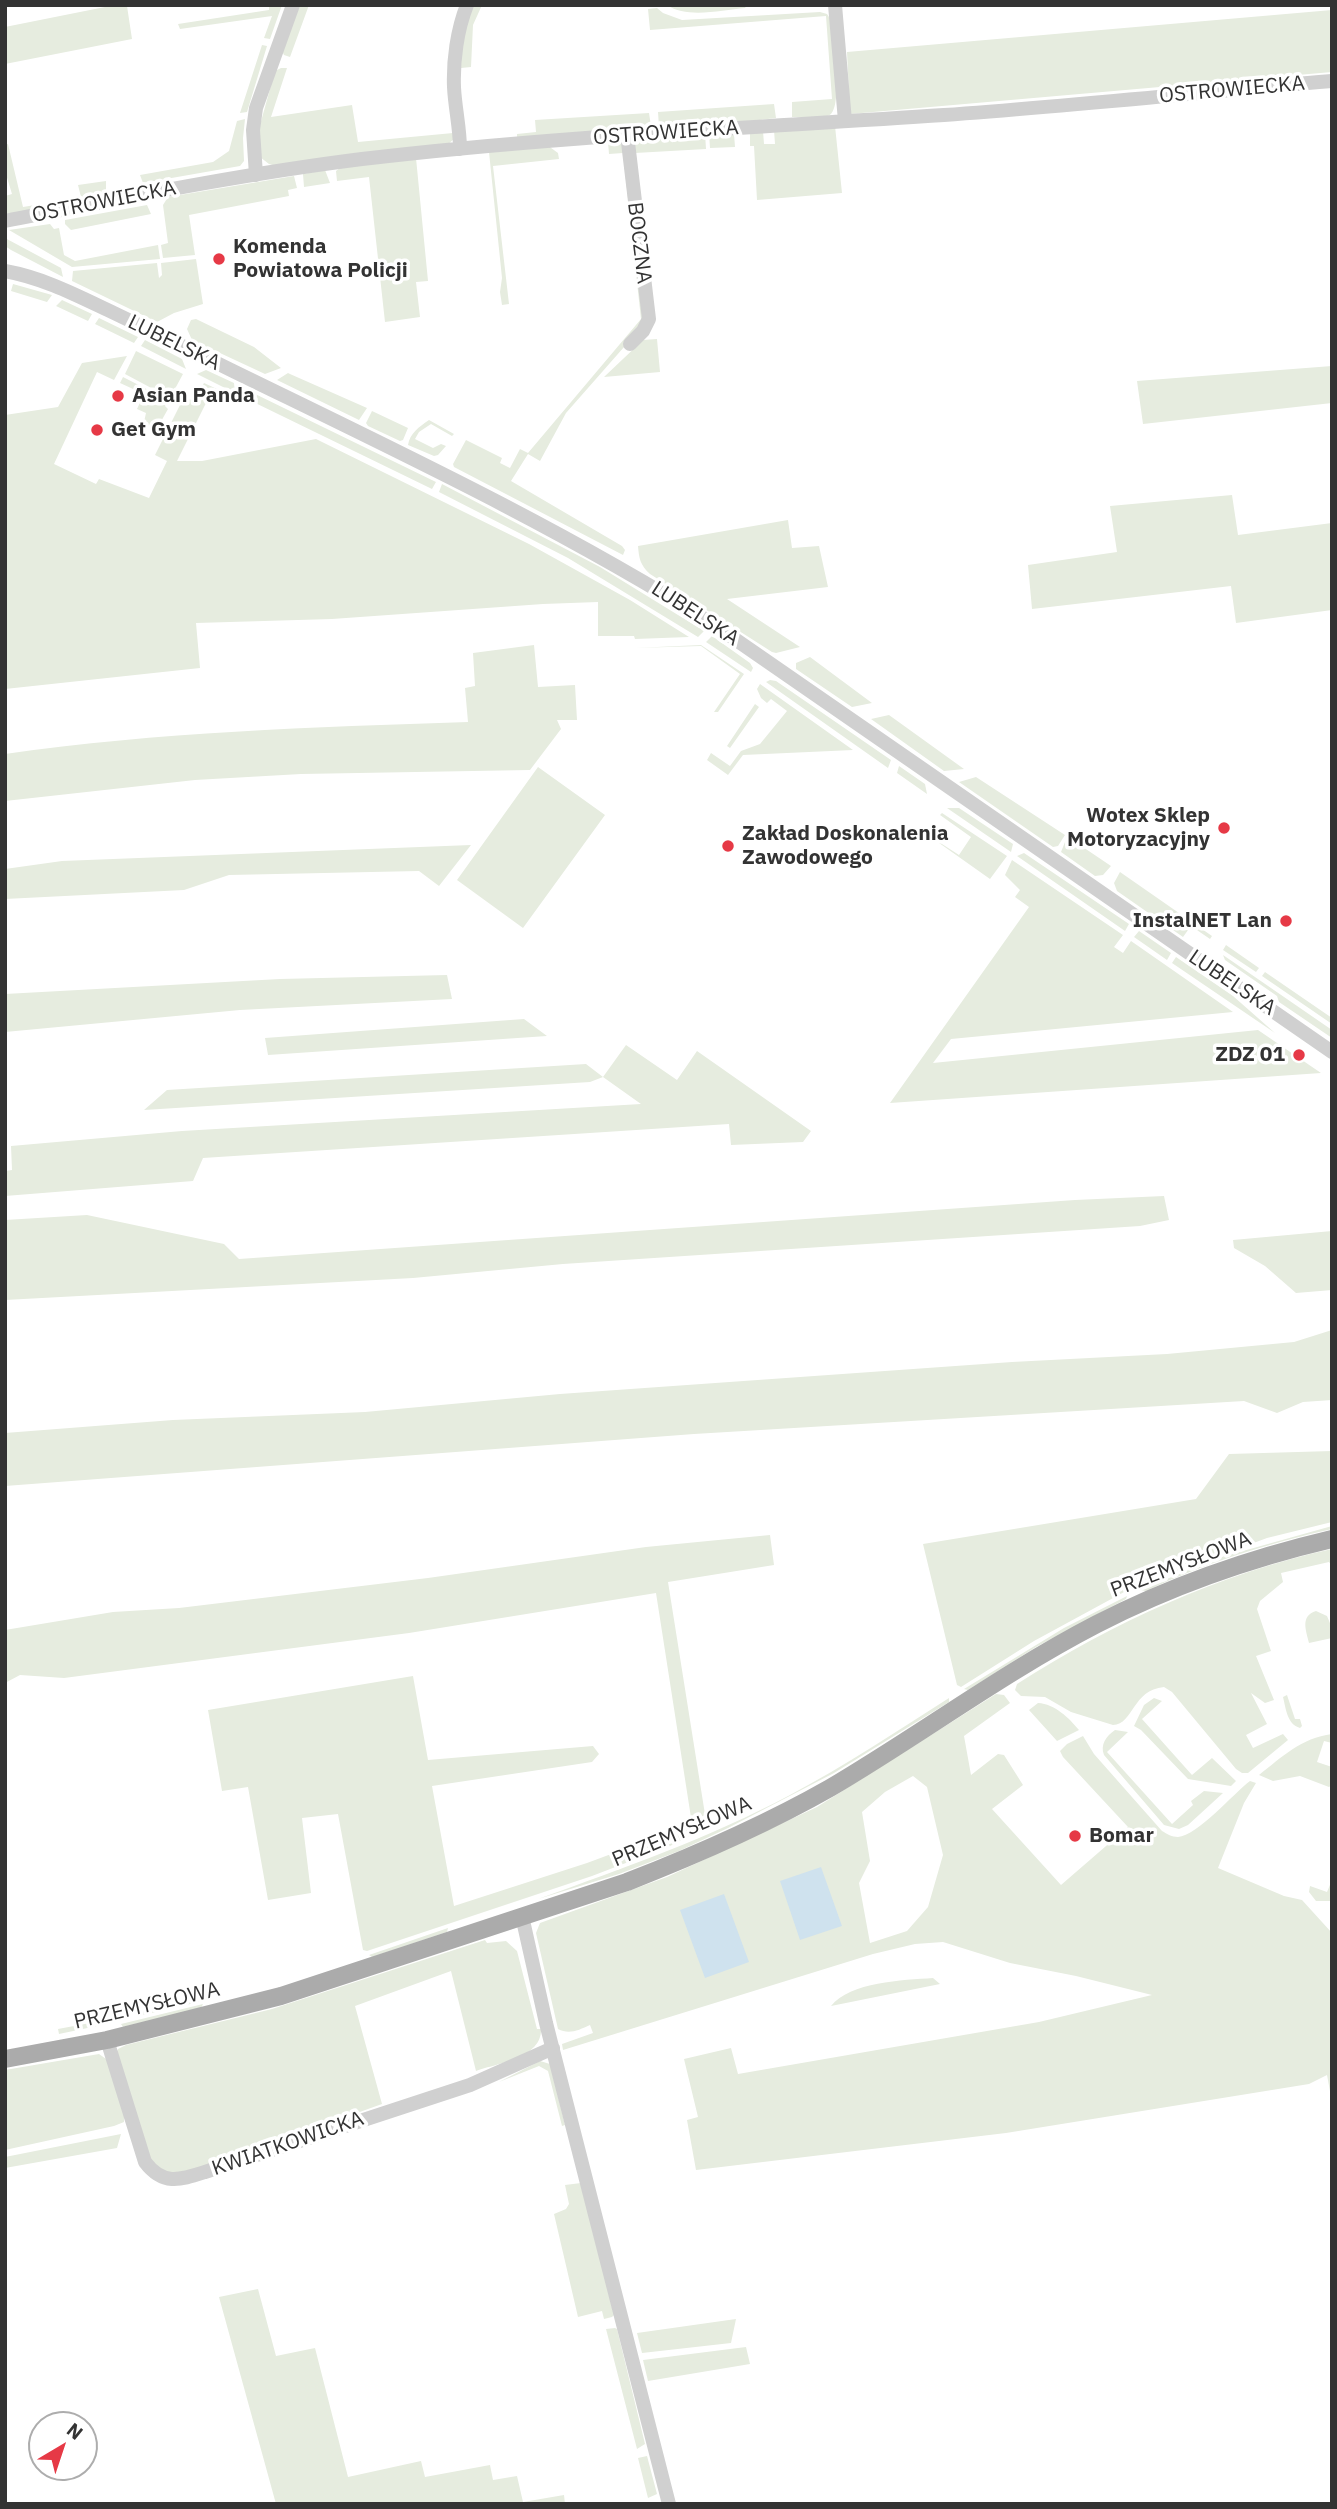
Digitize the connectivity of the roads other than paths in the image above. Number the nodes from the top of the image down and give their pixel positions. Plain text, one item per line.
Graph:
1 (293, 5) edge
2 (467, 5) edge
3 (835, 5) edge
4 (1332, 81) edge
5 (845, 121) junction
6 (627, 134) junction
7 (460, 149) junction
8 (256, 175) junction
9 (5, 221) edge
10 (5, 271) edge
11 (630, 344) dead end
12 (1332, 1052) edge
13 (1332, 1539) edge
14 (522, 1916) junction
15 (107, 2040) junction
16 (553, 2048) junction
17 (5, 2059) edge
18 (669, 2504) edge

1 - 8 street
2 - 7 street
3 - 5 street
4 - 5 street, OSTROWIECKA
5 - 6 street, OSTROWIECKA
6 - 7 street, OSTROWIECKA
6 - 11 street, BOCZNA
7 - 8 street, OSTROWIECKA
8 - 9 street, OSTROWIECKA
10 - 12 street, LUBELSKA
13 - 14 main road, PRZEMYSŁOWA
14 - 15 main road, PRZEMYSŁOWA
14 - 16 street
15 - 16 street, KWIATKOWICKA
15 - 17 main road, PRZEMYSŁOWA
16 - 18 street

